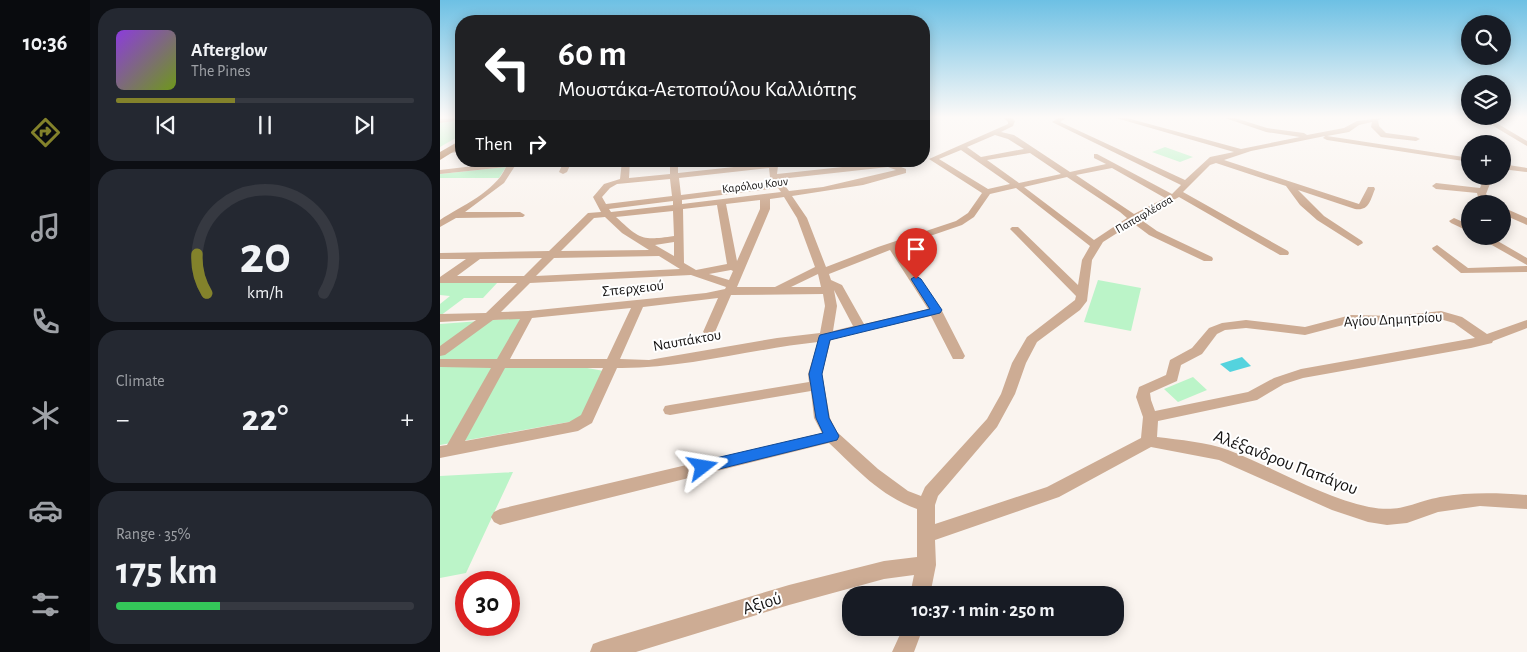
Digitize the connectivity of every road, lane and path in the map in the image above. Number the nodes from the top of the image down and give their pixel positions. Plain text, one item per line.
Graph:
1 (959, 148) edge
2 (964, 148) edge
3 (1028, 148) edge
4 (1102, 148) edge
5 (1231, 148) edge
6 (1253, 148) edge
7 (1397, 148) edge
8 (1031, 150) junction
9 (1240, 151) junction
10 (1097, 156) dead end
11 (981, 159) junction
12 (1213, 159) junction
13 (1461, 159) edge
14 (1113, 165) junction
15 (491, 167) edge
16 (510, 167) edge
17 (565, 167) edge
18 (625, 167) edge
19 (674, 167) edge
20 (720, 167) edge
21 (832, 167) edge
22 (894, 167) edge
23 (1511, 167) edge
24 (1527, 170) edge
25 (718, 171) junction
26 (440, 172) edge
27 (563, 172) dead end
28 (776, 174) edge
29 (1068, 174) junction
30 (674, 176) junction
31 (624, 181) junction
32 (1017, 185) junction
33 (1290, 185) junction
34 (1485, 185) edge
35 (1436, 186) dead end
36 (1371, 189) dead end
37 (1483, 191) junction
38 (987, 192) junction
39 (1179, 192) junction
40 (1482, 195) edge
41 (765, 196) junction
42 (721, 202) junction
43 (678, 205) junction
44 (1511, 214) edge
45 (454, 215) junction
46 (520, 215) dead end
47 (608, 215) junction
48 (1134, 218) junction
49 (1454, 221) dead end
50 (1527, 222) edge
51 (440, 224) edge
52 (1461, 224) edge
53 (1014, 230) dead end
54 (678, 238) junction
55 (646, 243) junction
56 (1358, 243) dead end
57 (1095, 244) junction
58 (1497, 245) edge
59 (890, 247) junction
60 (1437, 248) dead end
61 (1284, 252) dead end
62 (662, 253) junction
63 (552, 254) junction
64 (478, 255) junction
65 (440, 256) edge
66 (1208, 259) dead end
67 (1527, 262) edge
68 (679, 264) junction
69 (736, 268) junction
70 (1527, 269) edge
71 (694, 272) junction
72 (825, 278) junction
73 (443, 280) edge
74 (526, 280) junction
75 (729, 289) junction
76 (778, 290) junction
77 (1082, 296) junction
78 (638, 303) junction
79 (936, 310) junction
80 (528, 315) junction
81 (489, 317) junction
82 (440, 318) edge
83 (860, 328) junction
84 (1523, 329) edge
85 (709, 332) dead end
86 (824, 337) junction
87 (1487, 340) junction
88 (440, 352) edge
89 (958, 356) dead end
90 (440, 362) edge
91 (500, 364) junction
92 (612, 364) junction
93 (816, 385) junction
94 (670, 410) dead end
95 (1151, 417) junction
96 (832, 436) junction
97 (1149, 441) junction
98 (446, 451) edge
99 (1527, 502) edge
100 (926, 505) junction
101 (500, 517) dead end
102 (925, 535) junction
103 (926, 565) junction
104 (922, 586) edge
105 (910, 636) edge
106 (601, 652) edge
107 (903, 652) edge

1 - 38 street
2 - 11 street
3 - 8 street
4 - 39 street
5 - 9 street
6 - 9 street, Παπαφλέσσα
7 - 13 street
8 - 11 street
8 - 29 street
9 - 12 street, Παπαφλέσσα
10 - 14 street
11 - 32 street
12 - 33 street
12 - 39 street, Παπαφλέσσα
14 - 29 street
14 - 39 street
15 - 26 street
16 - 45 street
17 - 27 street
18 - 31 street
19 - 30 street
20 - 25 street
21 - 28 street
22 - 28 street, Καρόλου Κουν
23 - 24 street
25 - 28 street
25 - 30 street
28 - 41 street, Καρόλου Κουν
28 - 43 street
28 - 72 street
29 - 32 street
29 - 48 street
30 - 31 street
30 - 43 street
31 - 47 street
32 - 38 street
32 - 57 street
33 - 36 street
33 - 56 street
34 - 37 street
35 - 37 street
37 - 40 street
38 - 59 street
39 - 48 street, Παπαφλέσσα
39 - 61 street
41 - 42 street, Καρόλου Κουν
41 - 69 street
42 - 43 street, Καρόλου Κουν
42 - 69 street
43 - 47 street
43 - 47 street
43 - 54 street
44 - 50 street
45 - 46 street
45 - 51 street
47 - 55 street
47 - 63 street
48 - 57 street, Παπαφλέσσα
48 - 66 street
49 - 52 street
53 - 77 street
54 - 55 street
54 - 68 street
55 - 62 street
57 - 77 street
58 - 67 street
59 - 72 street
59 - 79 street
60 - 70 street
62 - 63 street
62 - 68 street
63 - 64 street
63 - 74 street
64 - 65 street
64 - 73 street
68 - 71 street
69 - 71 street
69 - 75 street
71 - 74 street
71 - 75 street
72 - 76 street, Σπερχειού
72 - 76 street
72 - 83 street
72 - 86 street
73 - 74 street
74 - 81 street
75 - 76 street, Σπερχειού
75 - 78 street, Σπερχειού
75 - 85 street
77 - 100 street
78 - 80 street, Σπερχειού
78 - 92 street
79 - 83 street, Ναυπάκτου
79 - 89 street
80 - 81 street, Σπερχειού
80 - 91 street
81 - 82 street, Σπερχειού
81 - 88 street
83 - 86 street, Ναυπάκτου
84 - 87 street
86 - 92 street, Ναυπάκτου
86 - 93 street
87 - 95 street
87 - 95 street, Αγίου Δημητρίου
90 - 91 street, Ναυπάκτου
91 - 92 street, Ναυπάκτου
91 - 98 street
92 - 98 street
93 - 94 street
93 - 96 street
95 - 97 street, Αγίου Δημητρίου
96 - 100 street
96 - 101 street
97 - 99 street, Αλέξανδρου Παπάγου
97 - 102 street
100 - 102 street
102 - 103 street
103 - 104 street
103 - 106 street, Αξιού
105 - 107 street

